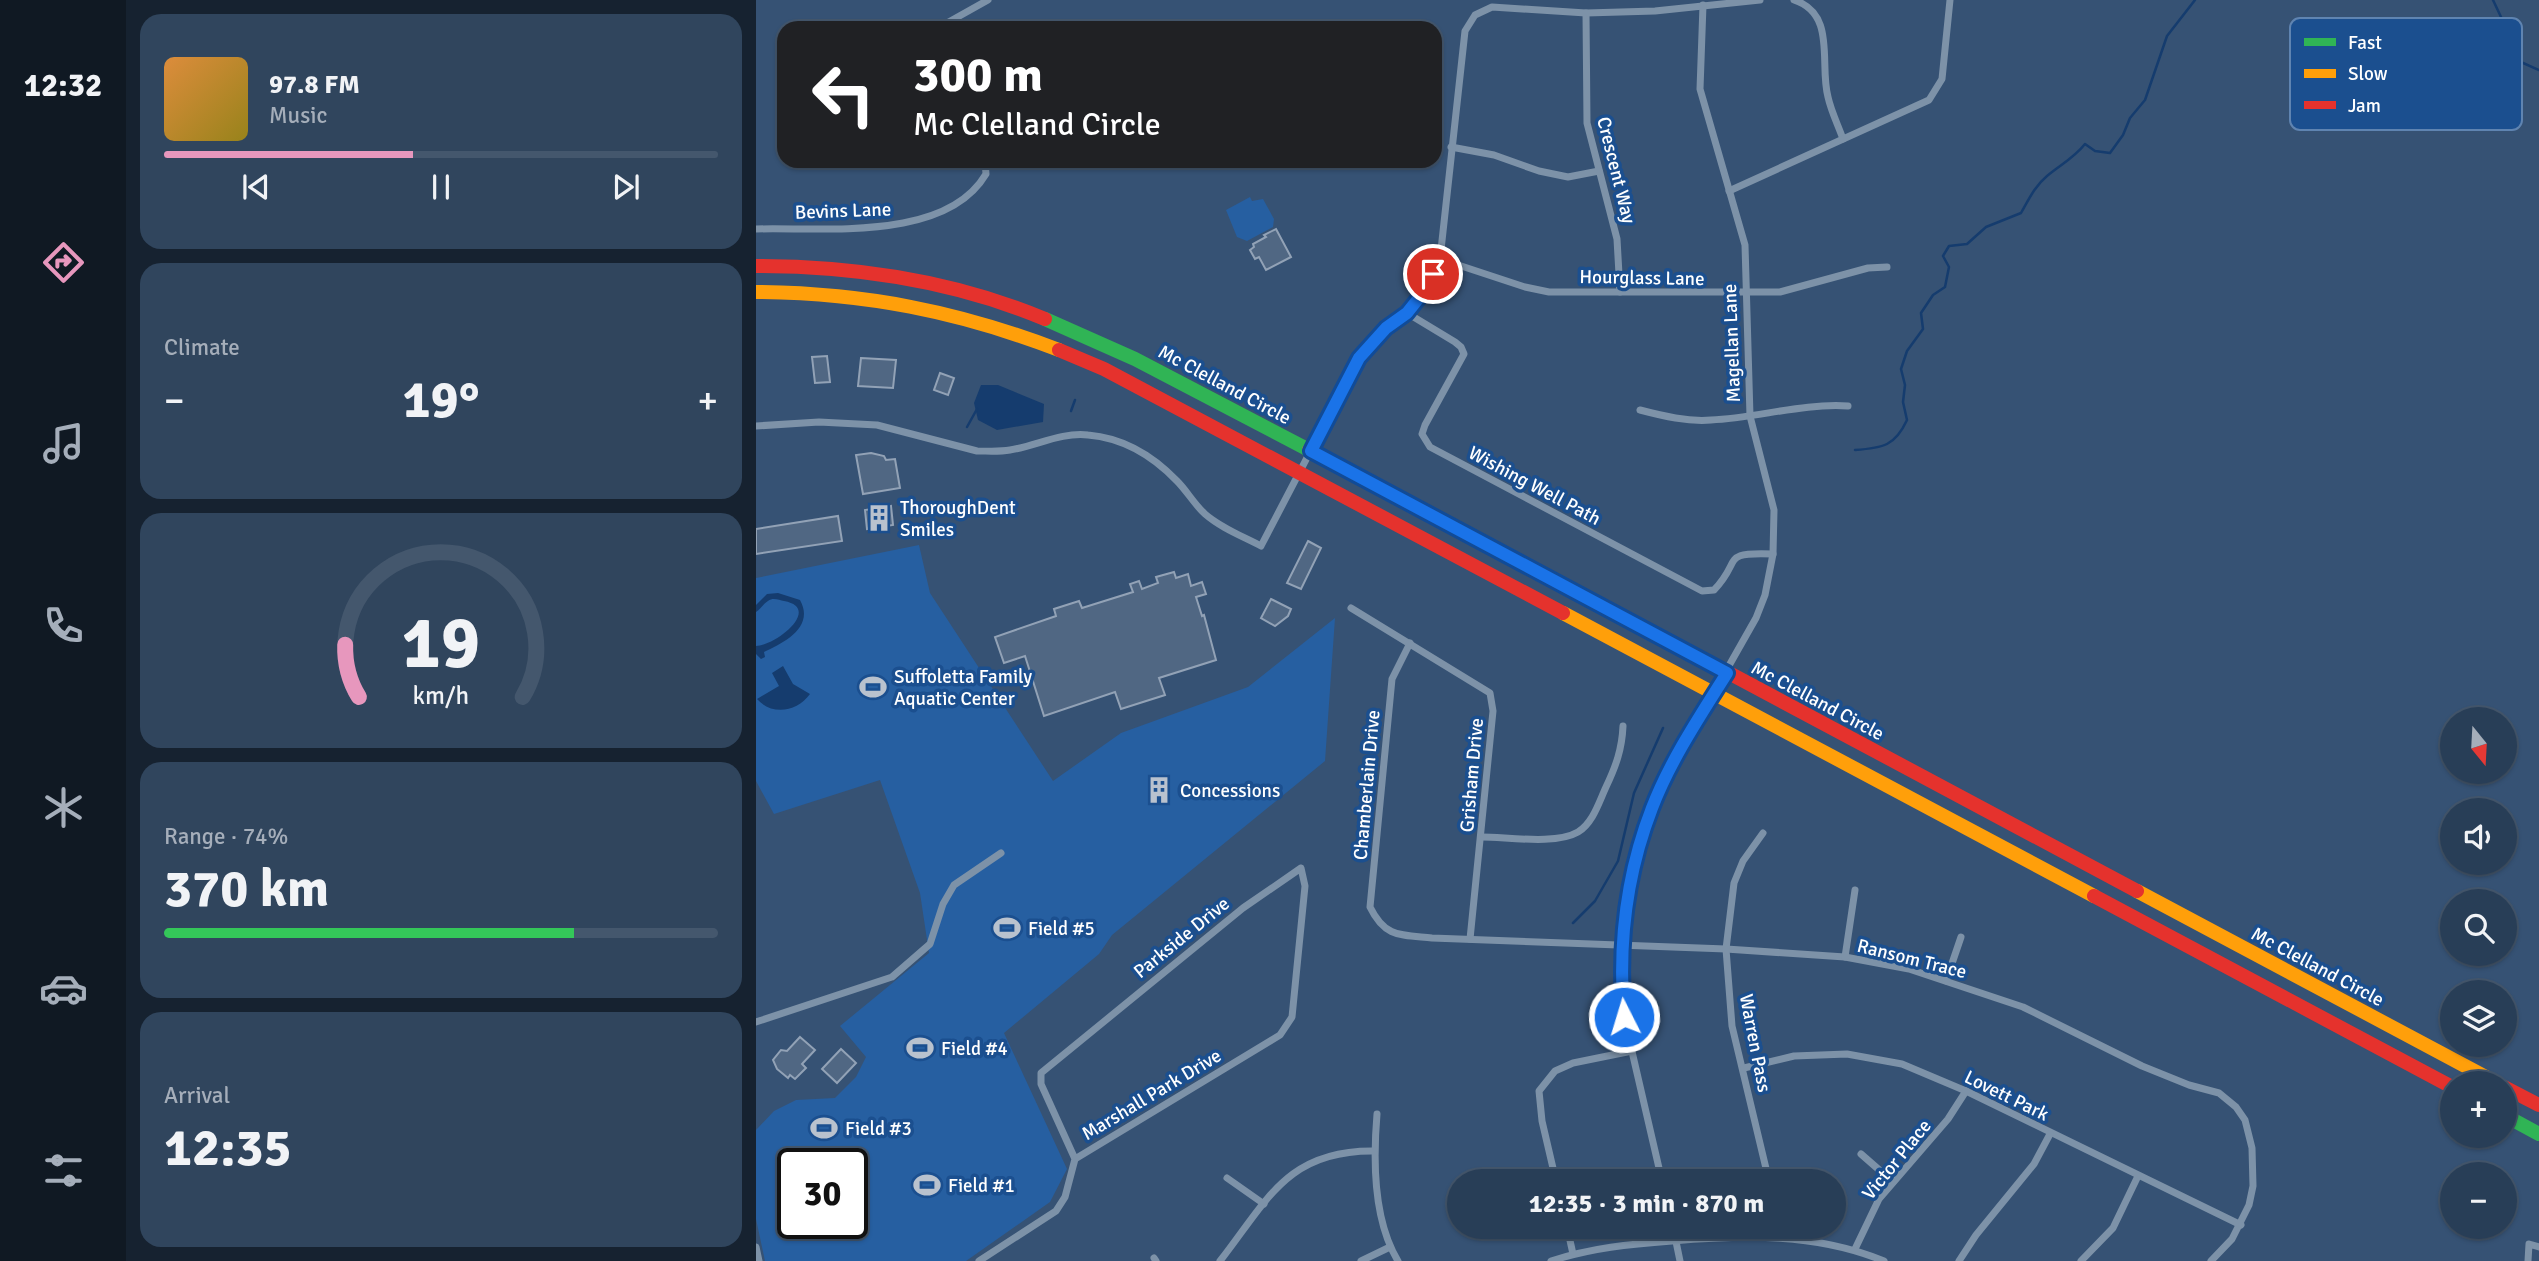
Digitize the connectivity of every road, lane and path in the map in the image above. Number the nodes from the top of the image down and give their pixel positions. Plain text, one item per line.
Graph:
1 (988, 0) edge
2 (1760, 0) edge
3 (1794, 0) edge
4 (1950, 0) edge
5 (1703, 5) junction
6 (1586, 13) junction
7 (951, 21) edge
8 (1843, 139) junction
9 (1451, 147) junction
10 (986, 168) edge
11 (1599, 171) junction
12 (1730, 191) junction
13 (756, 229) edge
14 (1440, 259) junction
15 (756, 266) edge
16 (1887, 267) dead end
17 (756, 292) edge
18 (1620, 292) junction
19 (1745, 293) junction
20 (1407, 313) junction
21 (1848, 406) dead end
22 (1640, 410) dead end
23 (1750, 416) junction
24 (756, 426) edge
25 (1311, 451) junction
26 (1299, 474) junction
27 (1773, 554) junction
28 (1351, 608) dead end
29 (1410, 643) junction
30 (1727, 673) junction
31 (1713, 695) junction
32 (1623, 726) dead end
33 (1763, 834) dead end
34 (1482, 837) junction
35 (1001, 853) dead end
36 (1855, 890) dead end
37 (1385, 929) joint
38 (1961, 937) dead end
39 (1470, 939) junction
40 (1622, 944) junction
41 (1726, 949) junction
42 (1845, 957) junction
43 (1947, 981) junction
44 (1292, 1017) joint
45 (756, 1022) edge
46 (1632, 1051) junction
47 (1744, 1068) junction
48 (2474, 1071) edge
49 (2440, 1081) edge
50 (1966, 1091) junction
51 (2517, 1094) edge
52 (2539, 1105) edge
53 (1377, 1114) dead end
54 (2517, 1122) edge
55 (2050, 1134) junction
56 (2539, 1134) edge
57 (1374, 1151) junction
58 (1861, 1154) dead end
59 (1075, 1158) junction
60 (1553, 1169) edge
61 (1659, 1169) edge
62 (1766, 1169) edge
63 (2138, 1176) junction
64 (1227, 1178) dead end
65 (1893, 1182) junction
66 (1264, 1205) junction
67 (2241, 1225) junction
68 (1570, 1239) edge
69 (1688, 1239) edge
70 (1790, 1239) edge
71 (1676, 1240) junction
72 (756, 1247) edge
73 (1390, 1247) junction
74 (2539, 1247) edge
75 (1855, 1249) junction
76 (1573, 1254) junction
77 (759, 1261) edge
78 (979, 1261) edge
79 (1220, 1261) edge
80 (1361, 1261) edge
81 (1398, 1261) edge
82 (1551, 1261) edge
83 (1680, 1261) edge
84 (1884, 1261) edge
85 (1959, 1261) edge
86 (2081, 1261) edge
87 (2211, 1261) edge
88 (2528, 1261) edge

1 - 7 street
2 - 5 street
3 - 8 street
4 - 8 street
5 - 6 street
5 - 12 street, Magellan Lane
6 - 9 street
6 - 11 street, Crescent Way
8 - 12 street
9 - 11 street
9 - 14 street
10 - 13 street, Bevins Lane
11 - 18 street, Crescent Way
12 - 19 street, Magellan Lane
14 - 18 street, Hourglass Lane
14 - 20 street
15 - 25 highway, Mc Clelland Circle
16 - 19 street, Hourglass Lane
17 - 26 highway
18 - 19 street, Hourglass Lane
19 - 23 street, Magellan Lane
20 - 25 street
20 - 27 street, Wishing Well Path
21 - 23 street
22 - 23 street
23 - 27 street, Magellan Lane
24 - 26 street
25 - 26 street
25 - 30 highway, Mc Clelland Circle
26 - 31 highway
27 - 30 street, Magellan Lane
28 - 29 street, Grisham Drive
29 - 34 street, Grisham Drive
29 - 37 street, Chamberlain Drive
30 - 31 street, Magellan Lane
30 - 48 highway, Mc Clelland Circle
31 - 40 street, Magellan Lane
31 - 49 highway
32 - 34 street
33 - 41 street, Warren Pass
34 - 39 street, Grisham Drive
35 - 45 street
36 - 42 street
37 - 39 street, Ransom Trace
38 - 43 street
39 - 40 street, Ransom Trace
40 - 41 street, Ransom Trace
40 - 46 street, Magellan Lane
41 - 42 street, Ransom Trace
41 - 47 street, Warren Pass
42 - 43 street, Ransom Trace
43 - 67 street, Ransom Trace
44 - 59 street, Marshall Park Drive
44 - 59 street, Parkside Drive
46 - 60 street
46 - 61 street, Magellan Lane
47 - 50 street, Lovett Park
47 - 62 street, Warren Pass
50 - 55 street, Lovett Park
50 - 65 street, Victor Place
51 - 52 highway
53 - 57 street
54 - 56 highway
55 - 63 street, Lovett Park
55 - 85 street
57 - 66 street
57 - 73 street
58 - 65 street
59 - 78 street, Marshall Park Drive
63 - 67 street, Lovett Park
63 - 86 street
64 - 66 street
65 - 75 street, Victor Place
66 - 79 street
67 - 87 street, Ransom Trace
68 - 76 street
69 - 71 street
70 - 75 street
71 - 76 street
71 - 83 street
72 - 77 street
73 - 80 street
73 - 81 street
74 - 88 street
75 - 84 street
76 - 82 street

